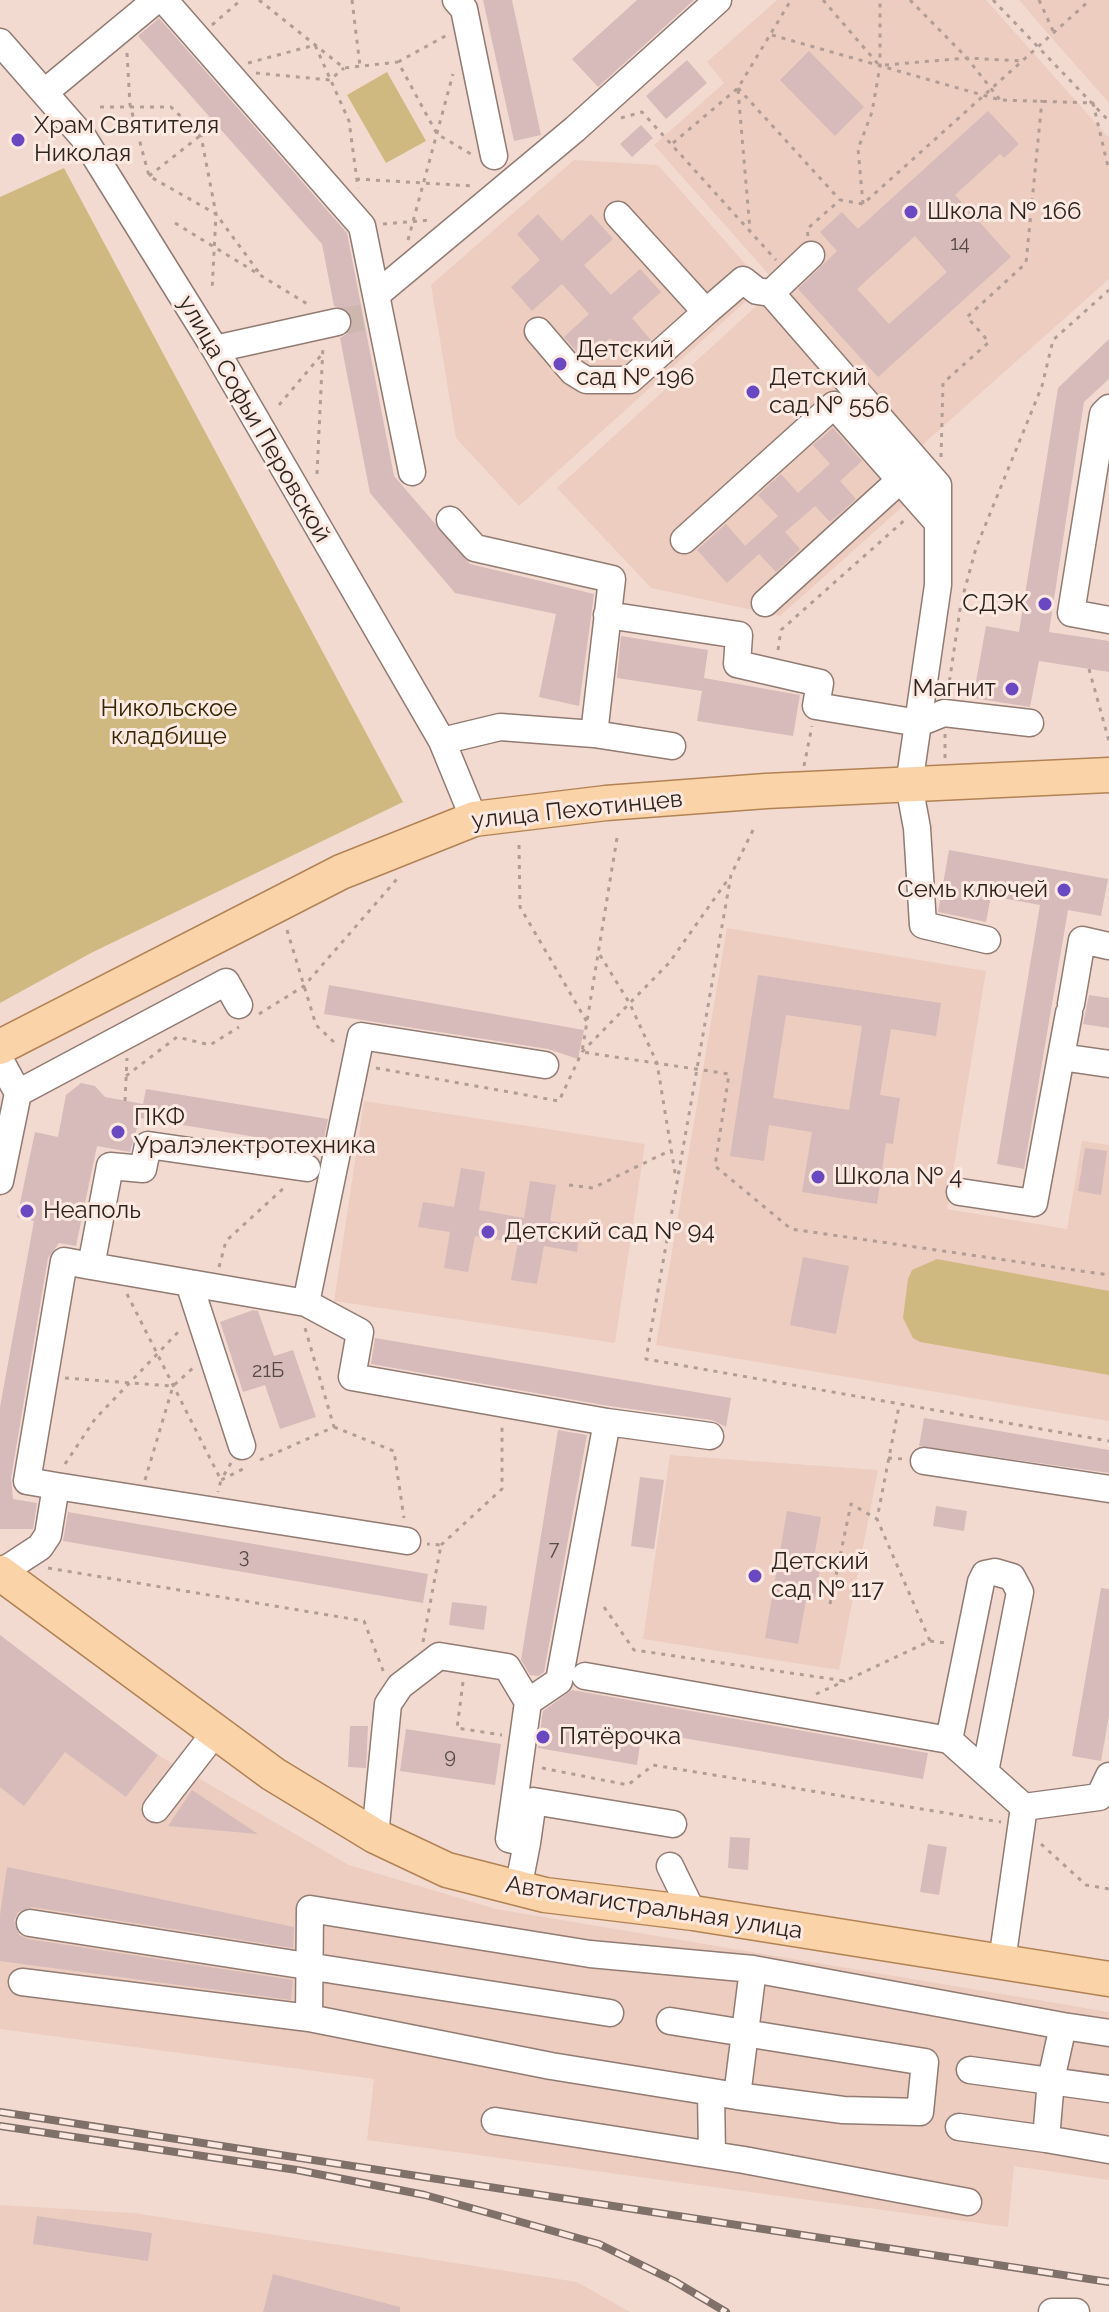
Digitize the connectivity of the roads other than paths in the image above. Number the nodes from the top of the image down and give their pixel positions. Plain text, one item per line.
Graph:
1 (156, 0) edge
2 (164, 0) edge
3 (718, 0) edge
4 (461, 12) edge
5 (0, 42) edge
6 (45, 92) junction
7 (494, 156) road end
8 (618, 215) dead end
9 (811, 255) road end
10 (771, 293) junction
11 (374, 308) junction
12 (706, 312) junction
13 (337, 322) tunnel mouth
14 (538, 331) dead end
15 (215, 349) junction
16 (1109, 408) edge
17 (412, 472) dead end
18 (900, 480) junction
19 (933, 504) junction
20 (450, 520) dead end
21 (684, 540) dead end
22 (765, 603) dead end
23 (607, 615) junction
24 (1109, 620) edge
25 (919, 723) junction
26 (1030, 723) dead end
27 (594, 734) junction
28 (442, 741) junction
29 (672, 746) dead end
30 (1109, 775) edge
31 (909, 785) junction
32 (474, 819) junction
33 (987, 940) dead end
34 (1109, 946) edge
35 (239, 1005) dead end
36 (0, 1047) edge
37 (1061, 1057) junction
38 (0, 1060) edge
39 (1109, 1064) edge
40 (545, 1065) dead end
41 (18, 1093) junction
42 (307, 1168) road end
43 (0, 1181) edge
44 (960, 1192) dead end
45 (99, 1268) junction
46 (189, 1283) junction
47 (306, 1303) junction
48 (607, 1422) junction
49 (710, 1436) dead end
50 (242, 1446) dead end
51 (924, 1461) dead end
52 (53, 1485) junction
53 (1109, 1489) edge
54 (407, 1541) road end
55 (0, 1573) edge
56 (585, 1676) dead end
57 (528, 1702) junction
58 (214, 1734) junction
59 (949, 1740) junction
60 (985, 1772) junction
61 (1106, 1790) edge
62 (156, 1809) dead end
63 (1023, 1816) junction
64 (673, 1824) dead end
65 (375, 1836) junction
66 (527, 1843) junction
67 (670, 1866) dead end
68 (518, 1889) junction
69 (693, 1913) junction
70 (30, 1923) dead end
71 (1002, 1961) junction
72 (307, 1967) junction
73 (753, 1969) junction
74 (1109, 1979) edge
75 (22, 1982) dead end
76 (610, 2013) dead end
77 (309, 2018) junction
78 (670, 2021) dead end
79 (1063, 2026) junction
80 (745, 2033) junction
81 (1109, 2033) edge
82 (970, 2070) dead end
83 (1051, 2080) junction
84 (1109, 2089) edge
85 (724, 2094) junction
86 (495, 2121) dead end
87 (959, 2127) dead end
88 (1046, 2139) junction
89 (1109, 2150) edge
90 (712, 2155) junction
91 (968, 2202) dead end
92 (1052, 2312) edge
93 (1076, 2312) edge

1 - 6 street
2 - 11 street
3 - 11 street
4 - 7 street
5 - 6 street, улица Софьи Перовской
6 - 15 street, улица Софьи Перовской
8 - 12 street
9 - 10 street
10 - 12 street
10 - 19 street
11 - 17 street
12 - 14 street
13 - 15 street
15 - 28 street, улица Софьи Перовской
16 - 24 street
18 - 19 street
18 - 21 street
18 - 22 street
19 - 25 street
20 - 23 street
23 - 25 street
23 - 27 street
25 - 26 street
25 - 31 street
27 - 28 street
27 - 29 street
28 - 32 street, улица Софьи Перовской
30 - 31 main road, улица Пехотинцев
31 - 32 main road, улица Пехотинцев
31 - 33 street
32 - 36 main road, улица Пехотинцев
34 - 37 street
35 - 41 street
37 - 39 street
37 - 44 street
38 - 41 street
40 - 47 street
41 - 43 street
42 - 45 street
45 - 46 street
45 - 52 street
46 - 47 street
46 - 50 street
47 - 48 street
48 - 49 street
48 - 57 street
51 - 53 street
52 - 54 street
52 - 55 street
55 - 58 main road, Автомагистральная улица
56 - 59 street
57 - 65 street
57 - 66 street
58 - 62 street
58 - 65 main road, Автомагистральная улица
59 - 60 street
59 - 60 street
60 - 63 street
61 - 63 street
63 - 71 street
64 - 66 street
65 - 68 main road, Автомагистральная улица
66 - 68 street
67 - 69 street
68 - 69 main road, Автомагистральная улица
69 - 71 main road, Автомагистральная улица
70 - 72 street
71 - 74 main road, Автомагистральная улица
72 - 73 street
72 - 76 street
72 - 77 street
73 - 79 street
73 - 80 street
75 - 77 street
77 - 85 street
78 - 80 street
79 - 81 street
79 - 83 street
80 - 85 street
80 - 85 street
82 - 83 street
83 - 84 street
83 - 88 street
85 - 90 street
86 - 90 street
87 - 88 street
88 - 89 street
90 - 91 street
92 - 93 street

